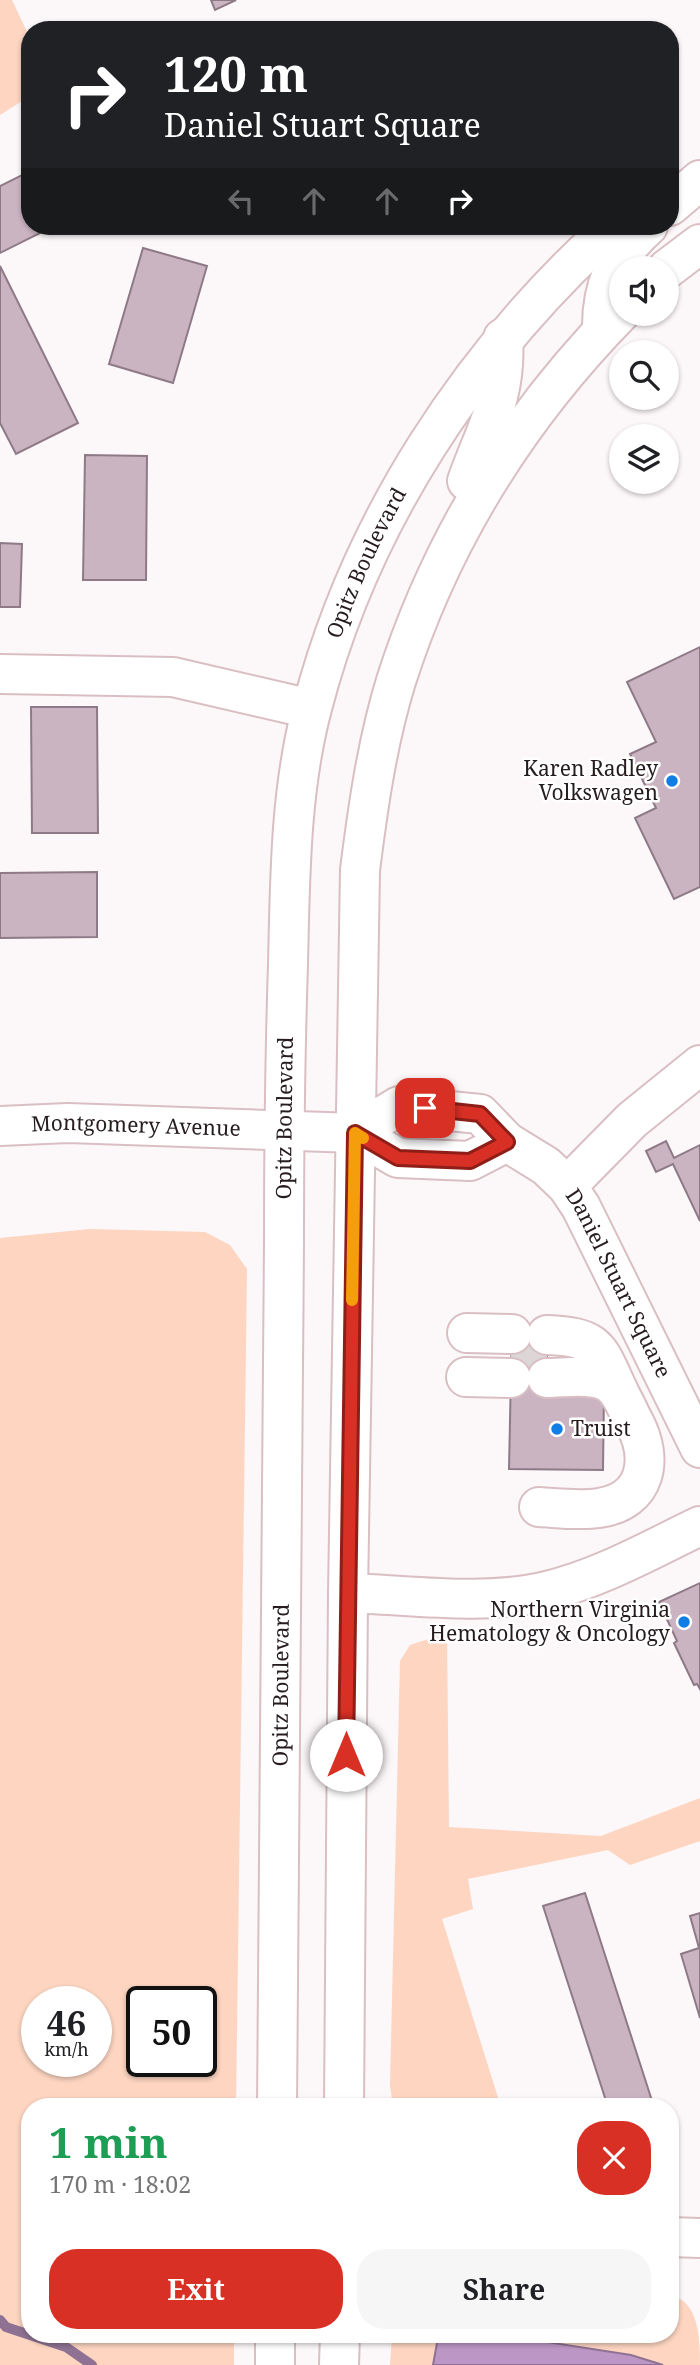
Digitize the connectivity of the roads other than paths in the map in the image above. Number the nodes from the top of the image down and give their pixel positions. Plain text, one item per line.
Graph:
1 (700, 160) edge
2 (679, 175) edge
3 (700, 180) edge
4 (679, 198) edge
5 (603, 235) edge
6 (638, 235) edge
7 (700, 244) edge
8 (621, 256) edge
9 (679, 260) edge
10 (609, 279) edge
11 (609, 313) edge
12 (609, 324) edge
13 (503, 338) junction
14 (424, 601) junction
15 (0, 674) edge
16 (311, 709) junction
17 (700, 1065) edge
18 (0, 1126) edge
19 (284, 1130) junction
20 (355, 1133) junction
21 (507, 1142) junction
22 (567, 1186) junction
23 (467, 1356) dead end
24 (700, 1448) edge
25 (539, 1507) dead end
26 (700, 1526) edge
27 (348, 1593) junction
28 (277, 2098) edge
29 (344, 2098) edge
30 (679, 2237) edge
31 (700, 2238) edge
32 (275, 2343) edge
33 (340, 2343) edge
34 (275, 2365) edge
35 (339, 2365) edge

1 - 2 main road
3 - 4 main road
5 - 13 main road, Opitz Boulevard
6 - 8 main road
7 - 9 main road
10 - 11 main road
12 - 14 main road
13 - 14 main road
13 - 16 main road, Opitz Boulevard
14 - 20 main road
15 - 16 main road
16 - 19 main road, Opitz Boulevard
17 - 22 main road
18 - 19 main road, Montgomery Avenue
19 - 20 main road, Montgomery Avenue
19 - 28 main road, Opitz Boulevard
20 - 21 main road
20 - 21 main road, Daniel Stuart Square
20 - 27 main road
21 - 22 main road, Daniel Stuart Square
22 - 24 main road, Daniel Stuart Square
23 - 25 main road
26 - 27 main road
27 - 29 main road
30 - 31 main road
32 - 34 main road
33 - 35 main road

